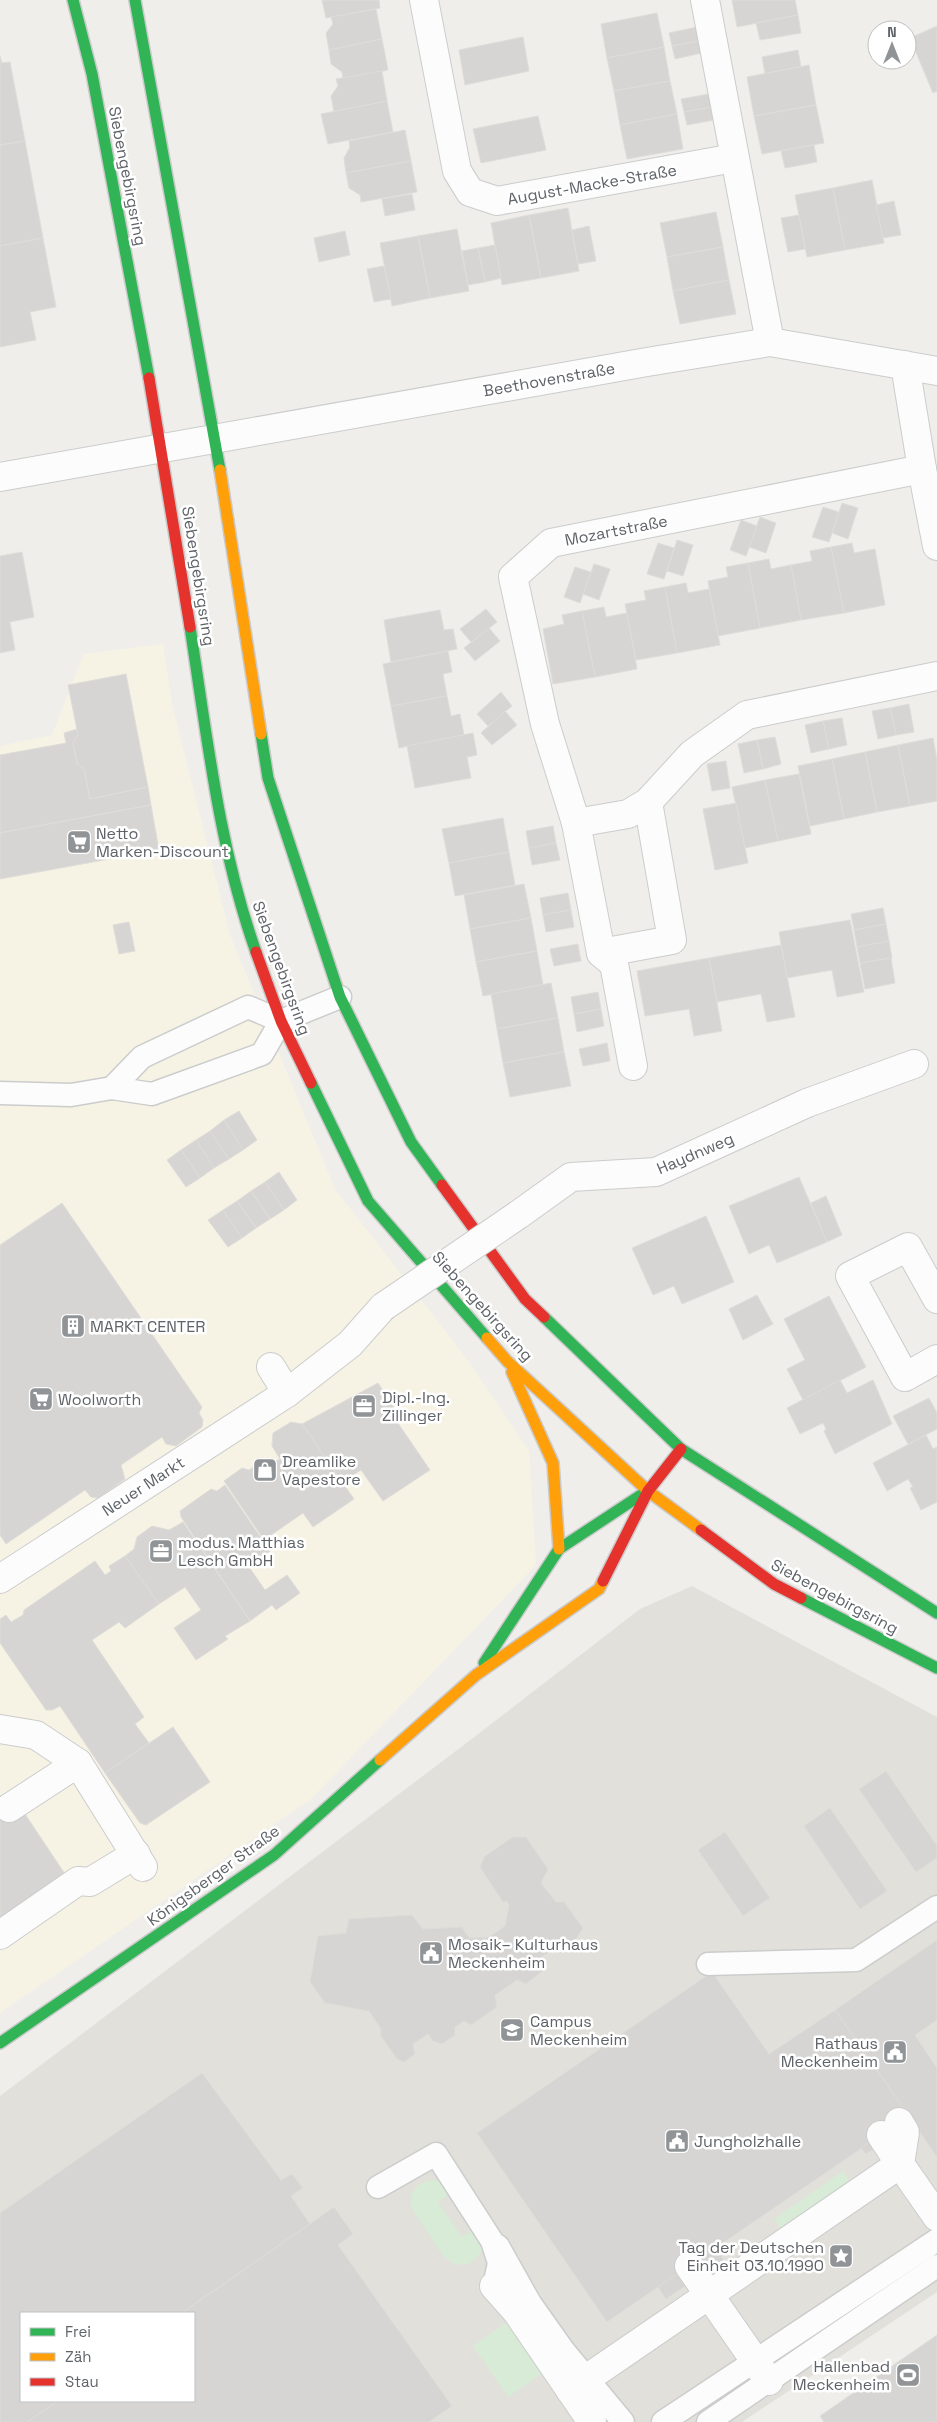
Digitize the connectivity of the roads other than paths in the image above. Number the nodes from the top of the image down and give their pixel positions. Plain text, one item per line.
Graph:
1 (73, 0) edge
2 (135, 0) edge
3 (424, 0) edge
4 (705, 0) edge
5 (734, 158) junction
6 (770, 342) junction
7 (906, 365) junction
8 (937, 370) edge
9 (215, 439) junction
10 (162, 449) junction
11 (922, 470) junction
12 (0, 477) edge
13 (937, 546) edge
14 (937, 676) edge
15 (648, 802) junction
16 (576, 823) junction
17 (601, 952) junction
18 (340, 997) junction
19 (280, 1021) junction
20 (914, 1064) dead end
21 (633, 1066) dead end
22 (112, 1088) junction
23 (0, 1093) edge
24 (937, 1299) edge
25 (382, 1307) joint
26 (937, 1359) edge
27 (507, 1361) junction
28 (271, 1367) dead end
29 (286, 1393) junction
30 (681, 1450) junction
31 (648, 1491) junction
32 (559, 1549) junction
33 (0, 1579) edge
34 (937, 1613) edge
35 (937, 1668) edge
36 (476, 1675) junction
37 (0, 1729) edge
38 (78, 1763) junction
39 (9, 1808) dead end
40 (937, 1907) edge
41 (0, 1936) edge
42 (708, 1964) dead end
43 (0, 2043) edge
44 (890, 2128) dead end
45 (900, 2164) junction
46 (937, 2216) edge
47 (937, 2240) edge
48 (689, 2266) dead end
49 (937, 2266) edge
50 (494, 2286) junction
51 (709, 2295) junction
52 (530, 2303) junction
53 (762, 2371) junction
54 (579, 2385) junction
55 (592, 2422) edge
56 (623, 2422) edge
57 (663, 2422) edge
58 (708, 2422) edge

1 - 10 street, Siebengebirgsring
2 - 9 street
3 - 5 street, August-Macke-Straße
4 - 5 street
5 - 6 street
6 - 7 street, Beethovenstraße
6 - 9 street, Beethovenstraße
7 - 8 street, Beethovenstraße
7 - 11 street
9 - 10 street, Beethovenstraße
9 - 18 street
10 - 12 street, Beethovenstraße
10 - 19 street, Siebengebirgsring
11 - 13 street
11 - 16 street, Mozartstraße
14 - 15 street
15 - 16 street
15 - 17 street
16 - 17 street, Mozartstraße
17 - 21 street, Mozartstraße
18 - 19 lane
18 - 30 street
19 - 22 lane
19 - 22 lane
19 - 27 street, Siebengebirgsring
20 - 25 street, Haydnweg, bridge
22 - 23 lane
24 - 26 street
25 - 29 street, Neuer Markt
27 - 31 street, Siebengebirgsring
27 - 32 street
28 - 29 street
29 - 33 street, Neuer Markt
30 - 31 street, Königsberger Straße
30 - 34 street
31 - 32 street, Königsberger Straße
31 - 35 street, Siebengebirgsring
31 - 36 street, Königsberger Straße
32 - 36 street, Königsberger Straße
36 - 43 street, Königsberger Straße
37 - 38 street
38 - 39 street
38 - 41 street
40 - 42 lane
44 - 45 street
45 - 46 street
45 - 51 street
47 - 53 lane
48 - 51 street
49 - 53 lane
50 - 52 lane
50 - 52 lane
50 - 54 street
51 - 53 street
51 - 54 street
52 - 54 lane
53 - 57 lane
53 - 58 lane
54 - 55 street
54 - 56 lane

